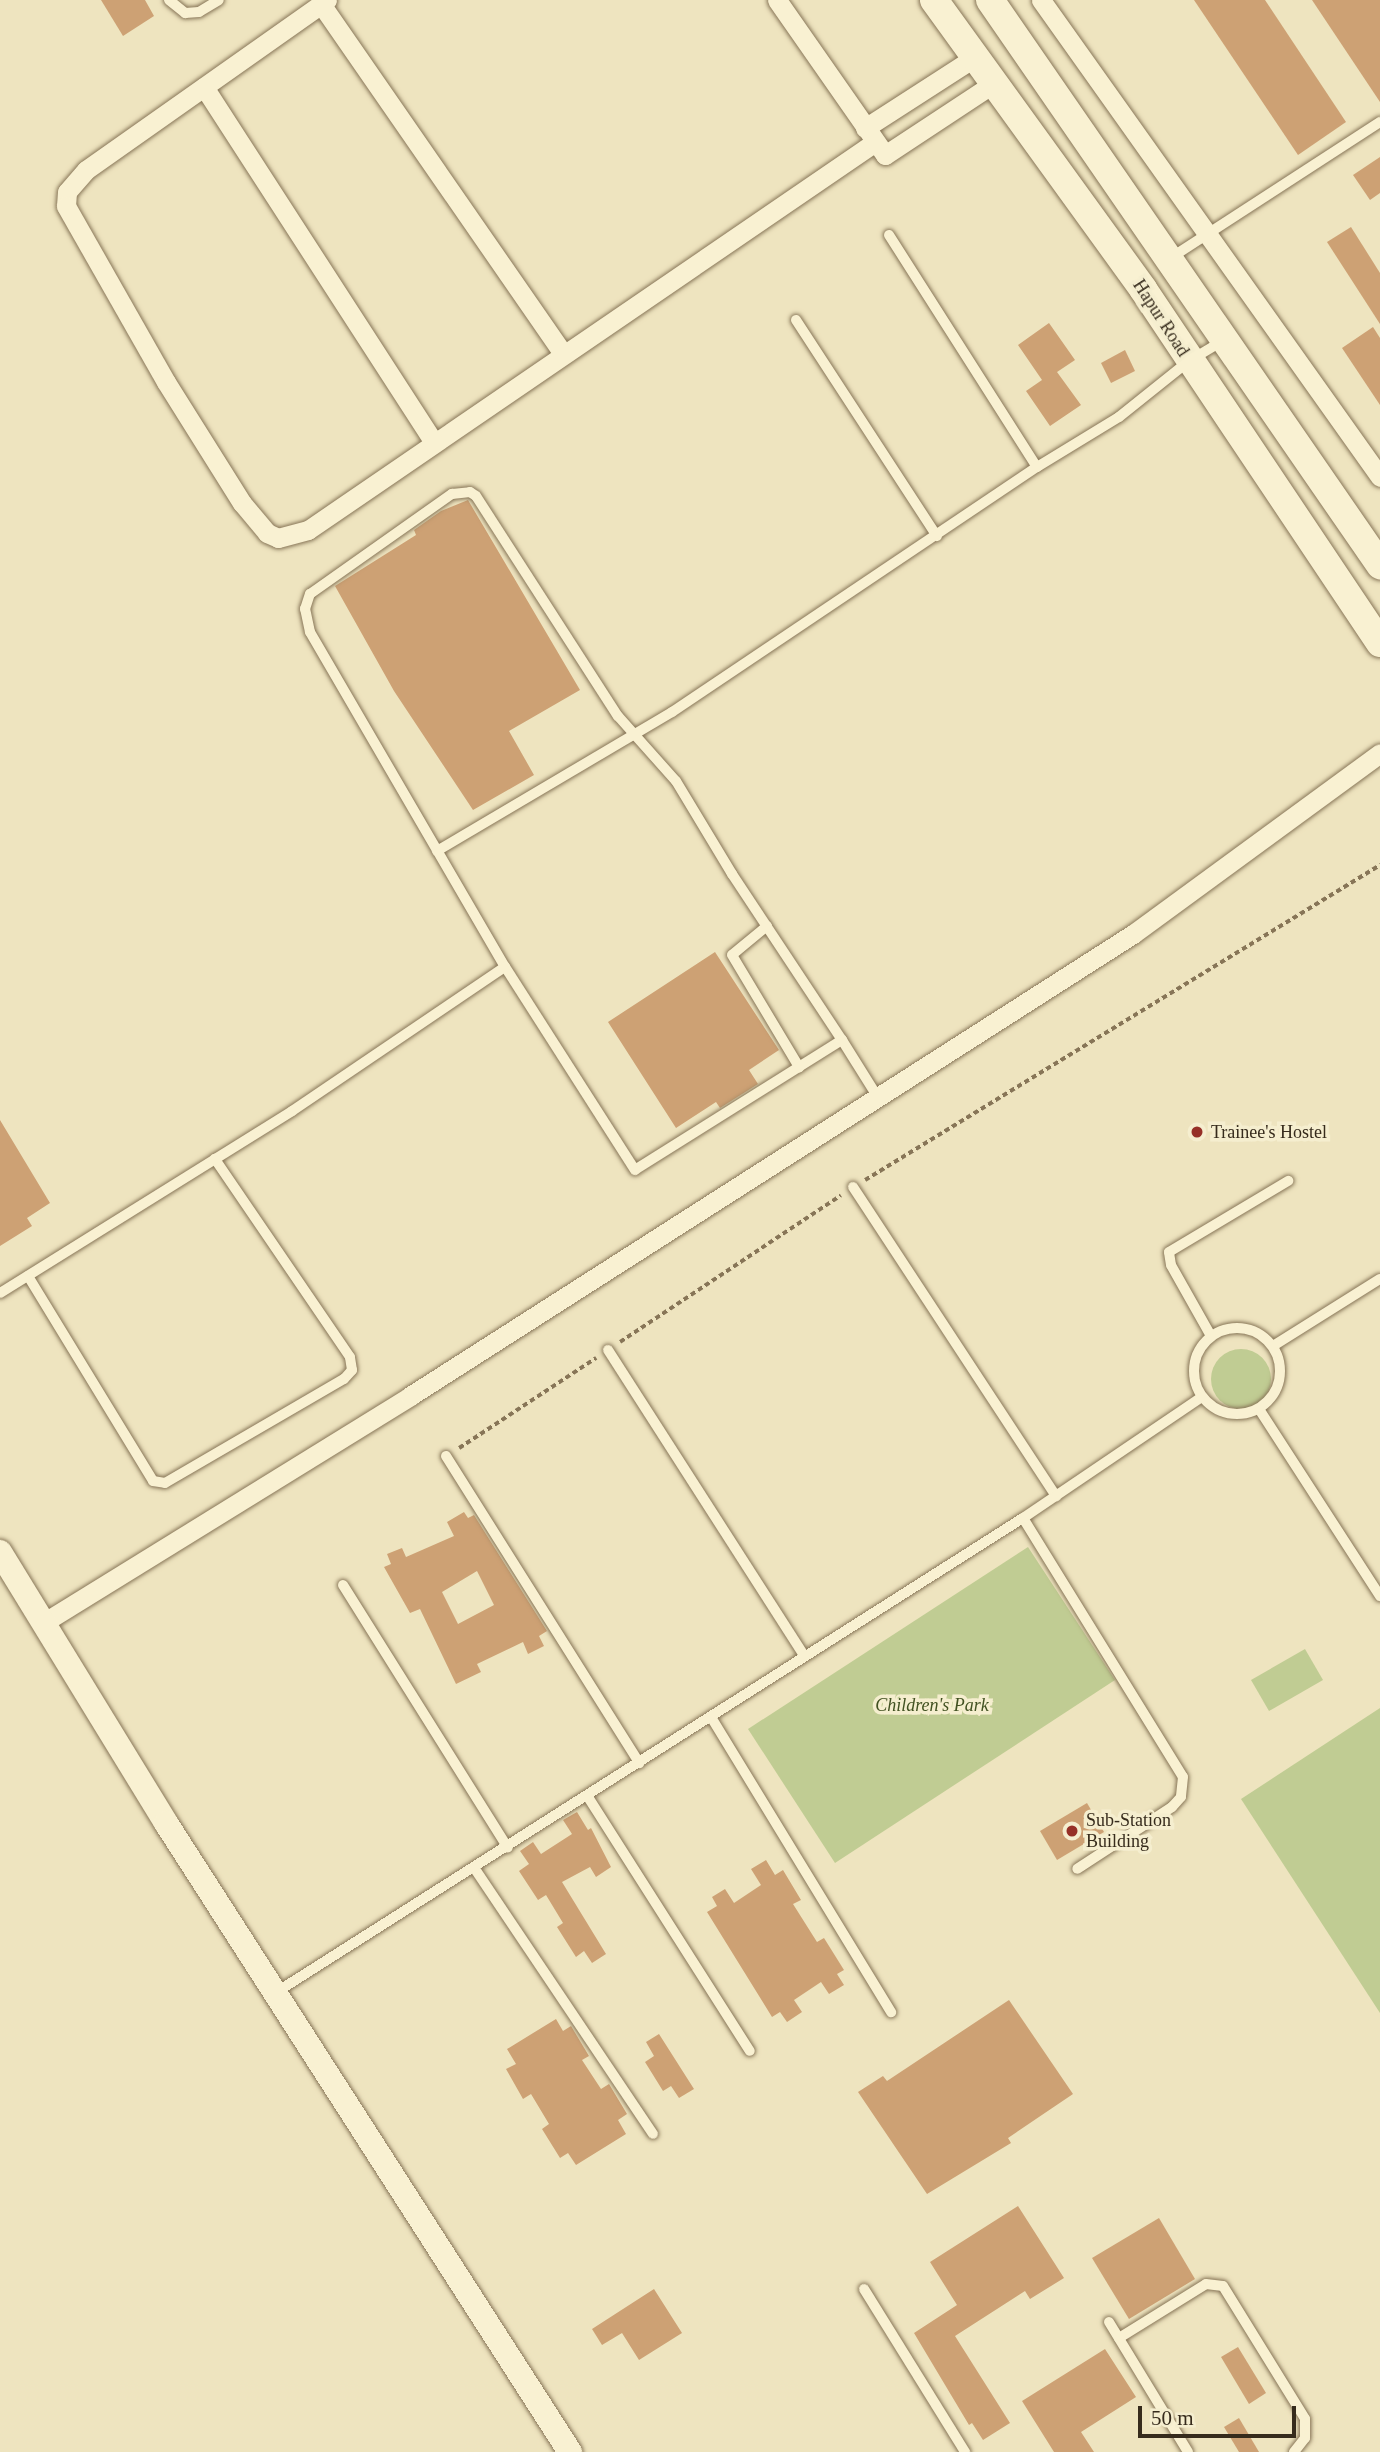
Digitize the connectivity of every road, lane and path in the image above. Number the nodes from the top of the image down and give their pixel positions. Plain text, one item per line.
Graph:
1 (169, 0) edge
2 (219, 0) edge
3 (778, 0) edge
4 (934, 0) edge
5 (990, 0) edge
6 (1041, 0) edge
7 (324, 2) edge
8 (975, 57) junction
9 (994, 83) junction
10 (204, 87) junction
11 (1380, 122) edge
12 (870, 135) junction
13 (888, 235) dead end
14 (1211, 236) junction
15 (1169, 259) junction
16 (796, 320) dead end
17 (1225, 340) junction
18 (563, 354) junction
19 (1189, 361) junction
20 (434, 442) junction
21 (1037, 467) junction
22 (1380, 477) edge
23 (937, 536) junction
24 (1380, 565) edge
25 (1380, 643) edge
26 (634, 734) junction
27 (1380, 753) edge
28 (437, 851) junction
29 (1380, 865) edge
30 (767, 926) junction
31 (505, 967) junction
32 (842, 1040) junction
33 (799, 1067) junction
34 (877, 1096) junction
35 (215, 1159) junction
36 (1288, 1181) dead end
37 (853, 1187) junction
38 (28, 1276) junction
39 (1380, 1279) edge
40 (0, 1293) edge
41 (1211, 1336) junction
42 (1273, 1346) junction
43 (608, 1350) junction
44 (1202, 1397) junction
45 (1259, 1409) junction
46 (446, 1457) joint
47 (1056, 1496) junction
48 (1023, 1518) junction
49 (0, 1552) edge
50 (342, 1585) dead end
51 (1380, 1596) edge
52 (43, 1623) junction
53 (804, 1655) junction
54 (711, 1717) junction
55 (639, 1763) junction
56 (588, 1797) junction
57 (508, 1847) junction
58 (475, 1869) junction
59 (1077, 1869) dead end
60 (275, 1993) junction
61 (891, 2012) dead end
62 (750, 2052) dead end
63 (653, 2134) dead end
64 (864, 2290) dead end
65 (1109, 2322) dead end
66 (1119, 2338) junction
67 (570, 2452) edge
68 (965, 2452) edge
69 (1188, 2452) edge
70 (1294, 2452) edge

1 - 2 lane
3 - 12 street
4 - 8 main road, Hapur Road
5 - 15 main road
6 - 14 street
7 - 10 street
7 - 18 street
8 - 9 main road, Hapur Road
8 - 12 street
9 - 12 street
9 - 19 main road, Hapur Road
10 - 20 street
10 - 20 street
11 - 14 lane
12 - 18 street
13 - 21 lane
14 - 15 lane
14 - 22 street
15 - 17 main road
16 - 23 lane
17 - 19 lane
17 - 24 main road
18 - 20 street
19 - 21 lane
19 - 25 main road, Hapur Road
21 - 23 lane
23 - 26 lane
26 - 28 lane
26 - 28 lane
26 - 30 lane
27 - 34 street
28 - 31 lane
29 - 37 path
30 - 32 lane
30 - 33 lane
31 - 33 lane
31 - 35 lane
32 - 33 lane
32 - 34 lane
34 - 52 street
35 - 38 lane
35 - 38 lane
36 - 41 lane
37 - 43 path
37 - 47 lane
38 - 40 lane
39 - 42 lane
41 - 42 lane
41 - 44 lane
42 - 45 lane
43 - 46 path
43 - 53 lane
44 - 45 lane
44 - 47 lane
45 - 51 lane
46 - 55 lane
47 - 48 lane
48 - 53 lane
48 - 59 lane
49 - 52 street
50 - 57 lane
52 - 60 street
53 - 54 lane
54 - 55 lane
54 - 61 lane
55 - 56 lane
56 - 57 lane
56 - 62 lane
57 - 58 lane
58 - 60 lane
58 - 63 lane
60 - 67 street
64 - 68 lane
65 - 66 lane
66 - 69 lane
66 - 70 lane

